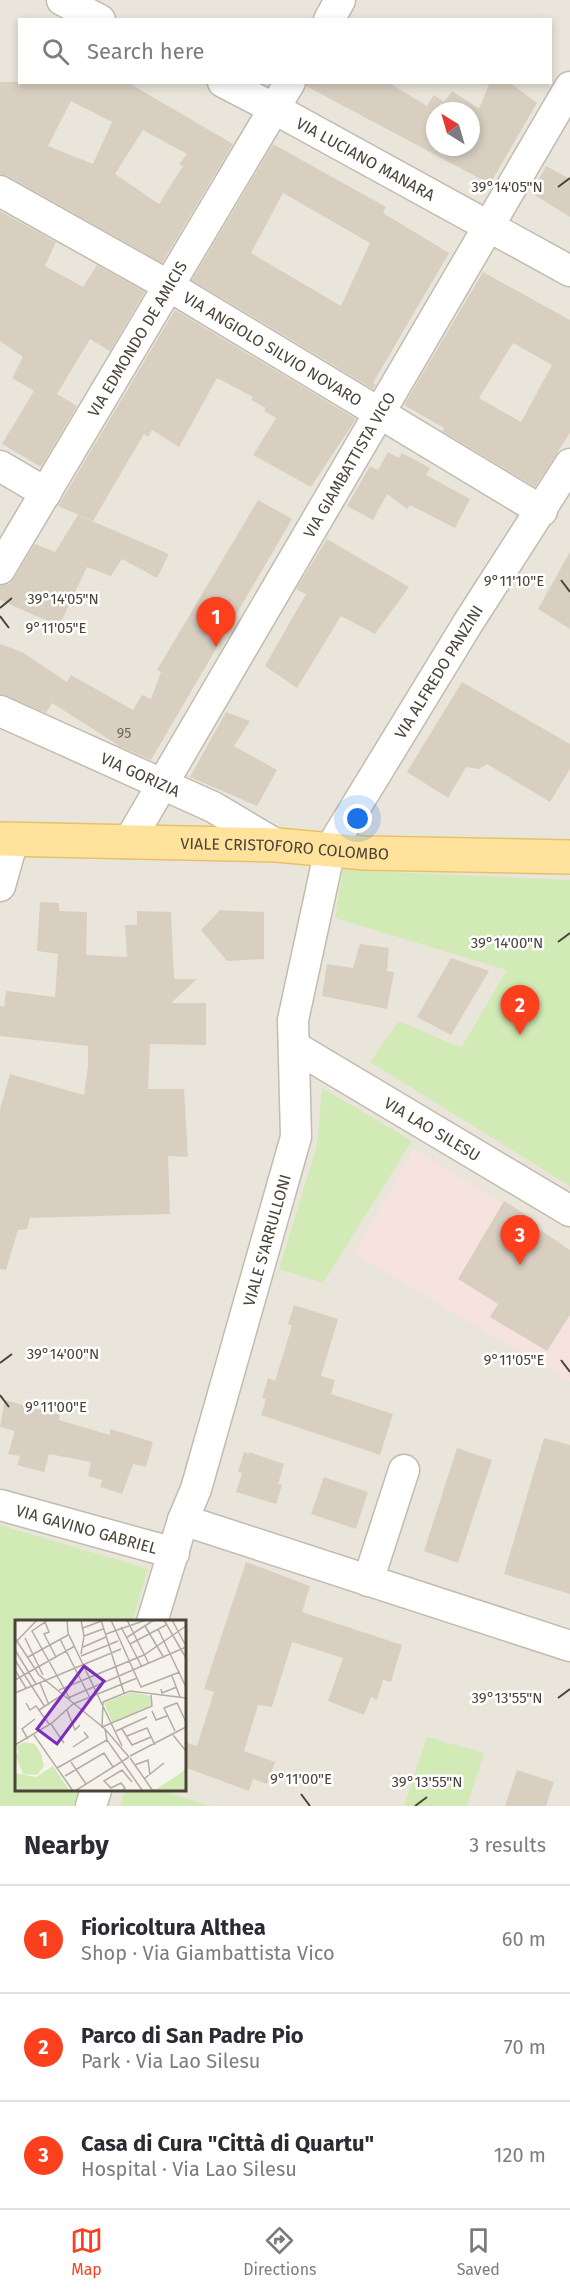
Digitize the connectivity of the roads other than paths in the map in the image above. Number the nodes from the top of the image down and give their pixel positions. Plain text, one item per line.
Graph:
1 (62, 0) edge
2 (340, 0) edge
3 (96, 18) edge
4 (330, 18) edge
5 (227, 84) edge
6 (289, 84) edge
7 (570, 87) edge
8 (275, 108) junction
9 (0, 191) edge
10 (490, 226) junction
11 (570, 272) edge
12 (169, 286) junction
13 (380, 412) junction
14 (570, 464) edge
15 (0, 466) edge
16 (46, 493) junction
17 (542, 510) junction
18 (0, 569) edge
19 (0, 711) edge
20 (162, 783) junction
21 (7, 840) edge
22 (128, 843) junction
23 (277, 845) junction
24 (330, 849) junction
25 (570, 857) edge
26 (0, 886) edge
27 (295, 1047) junction
28 (570, 1211) edge
29 (404, 1470) dead end
30 (0, 1505) edge
31 (183, 1520) junction
32 (174, 1553) junction
33 (368, 1581) junction
34 (153, 1620) edge
35 (570, 1646) edge
36 (96, 1791) edge
37 (91, 1806) edge

1 - 3 street
2 - 4 street
5 - 8 street, VIA LUCIANO MANARA
6 - 8 street, VIA EDMONDO DE AMICIS
7 - 10 street, VIA GIAMBATTISTA VICO
8 - 10 street, VIA LUCIANO MANARA
8 - 12 street, VIA EDMONDO DE AMICIS
9 - 12 street, VIA ANGIOLO SILVIO NOVARO
10 - 11 street, VIA LUCIANO MANARA
10 - 13 street, VIA GIAMBATTISTA VICO
12 - 13 street, VIA ANGIOLO SILVIO NOVARO
12 - 16 street, VIA EDMONDO DE AMICIS
13 - 17 street, VIA ANGIOLO SILVIO NOVARO
13 - 20 street, VIA GIAMBATTISTA VICO
14 - 17 street, VIA ALFREDO PANZINI
15 - 16 street
16 - 18 street, VIA EDMONDO DE AMICIS
17 - 24 street, VIA ALFREDO PANZINI
19 - 20 street, VIA GORIZIA
20 - 22 street, VIA GIAMBATTISTA VICO
20 - 23 street, VIA GORIZIA
21 - 22 main road, VIALE CRISTOFORO COLOMBO
21 - 26 street
22 - 23 main road, VIALE CRISTOFORO COLOMBO
23 - 24 main road, VIALE CRISTOFORO COLOMBO
24 - 25 main road, VIALE CRISTOFORO COLOMBO
24 - 27 street, VIALE S'ARRULLONI
27 - 28 street, VIA LAO SILESU
27 - 31 street, VIALE S'ARRULLONI
29 - 33 street
30 - 32 street, VIA GAVINO GABRIEL
31 - 32 street, VIALE S'ARRULLONI
31 - 33 street
32 - 34 street, VIALE S'ARRULLONI
33 - 35 street
36 - 37 street

